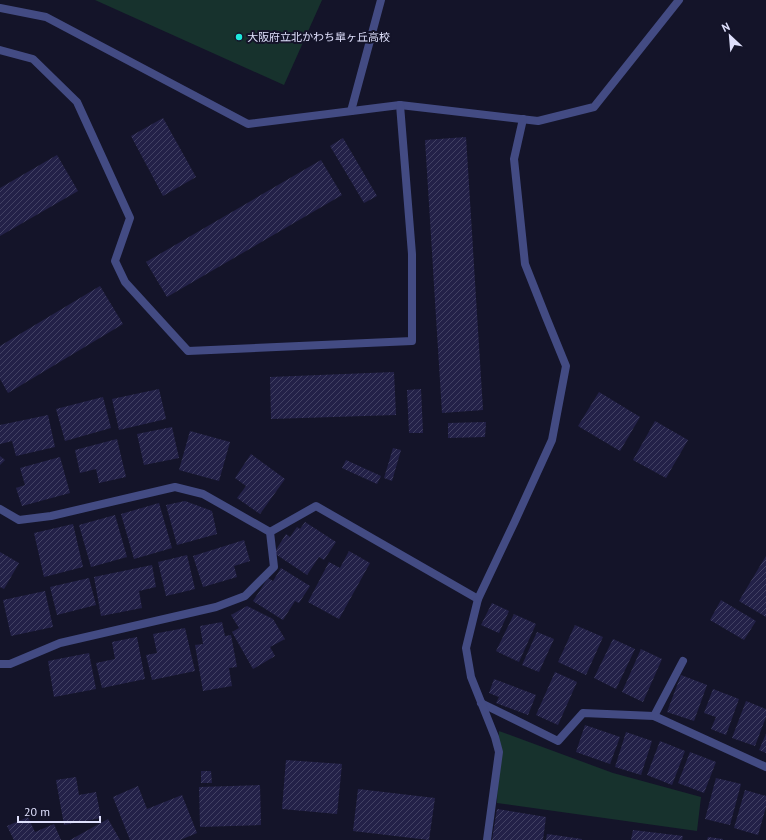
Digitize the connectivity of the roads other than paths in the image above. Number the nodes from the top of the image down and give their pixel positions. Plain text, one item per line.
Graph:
1 (381, 0) edge
2 (680, 0) edge
3 (0, 8) edge
4 (0, 50) edge
5 (400, 105) junction
6 (351, 111) junction
7 (523, 119) junction
8 (0, 508) edge
9 (270, 532) junction
10 (478, 599) junction
11 (683, 661) dead end
12 (0, 664) edge
13 (481, 703) junction
14 (654, 716) junction
15 (766, 767) edge
16 (487, 840) edge

1 - 6 street
2 - 7 street
3 - 6 street
4 - 5 street
5 - 6 street
5 - 7 street
7 - 10 street
8 - 9 street
9 - 10 street
9 - 12 street
10 - 13 street
11 - 14 street
13 - 14 street
13 - 16 street
14 - 15 street

